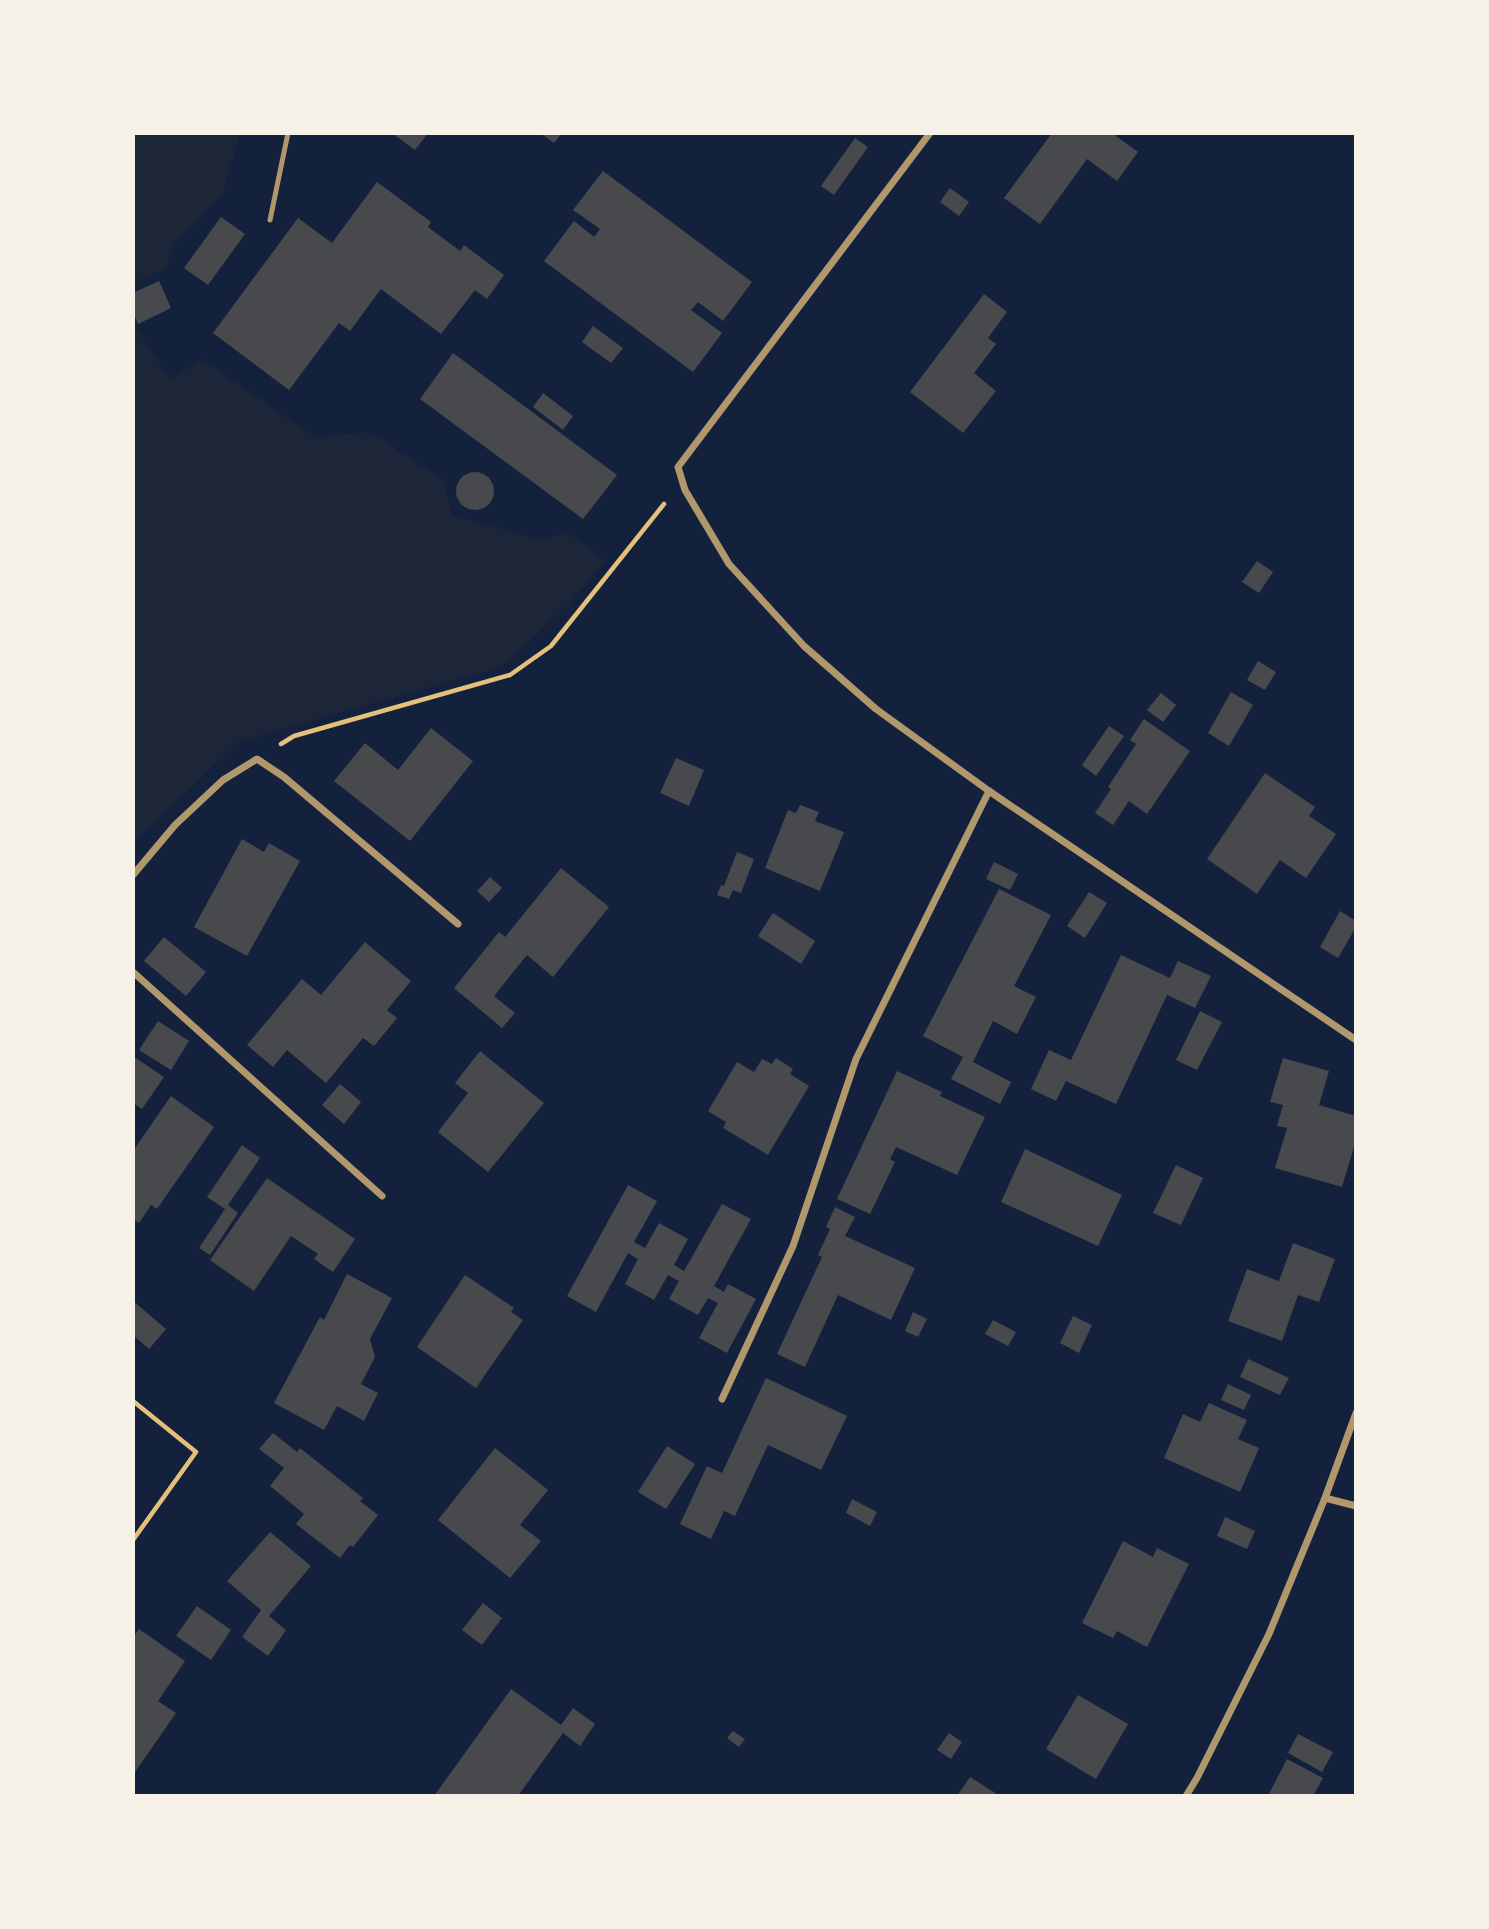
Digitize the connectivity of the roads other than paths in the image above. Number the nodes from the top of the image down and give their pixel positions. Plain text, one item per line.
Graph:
1 (288, 133) edge
2 (930, 133) edge
3 (270, 220) dead end
4 (989, 791) junction
5 (133, 875) edge
6 (458, 924) dead end
7 (133, 972) edge
8 (1356, 1040) edge
9 (382, 1196) dead end
10 (722, 1399) dead end
11 (1356, 1413) edge
12 (1325, 1498) junction
13 (1356, 1506) edge
14 (1186, 1796) edge

1 - 3 lane
2 - 4 street
4 - 8 street
4 - 10 street
5 - 6 street
7 - 9 street
11 - 12 street
12 - 13 street
12 - 14 street

